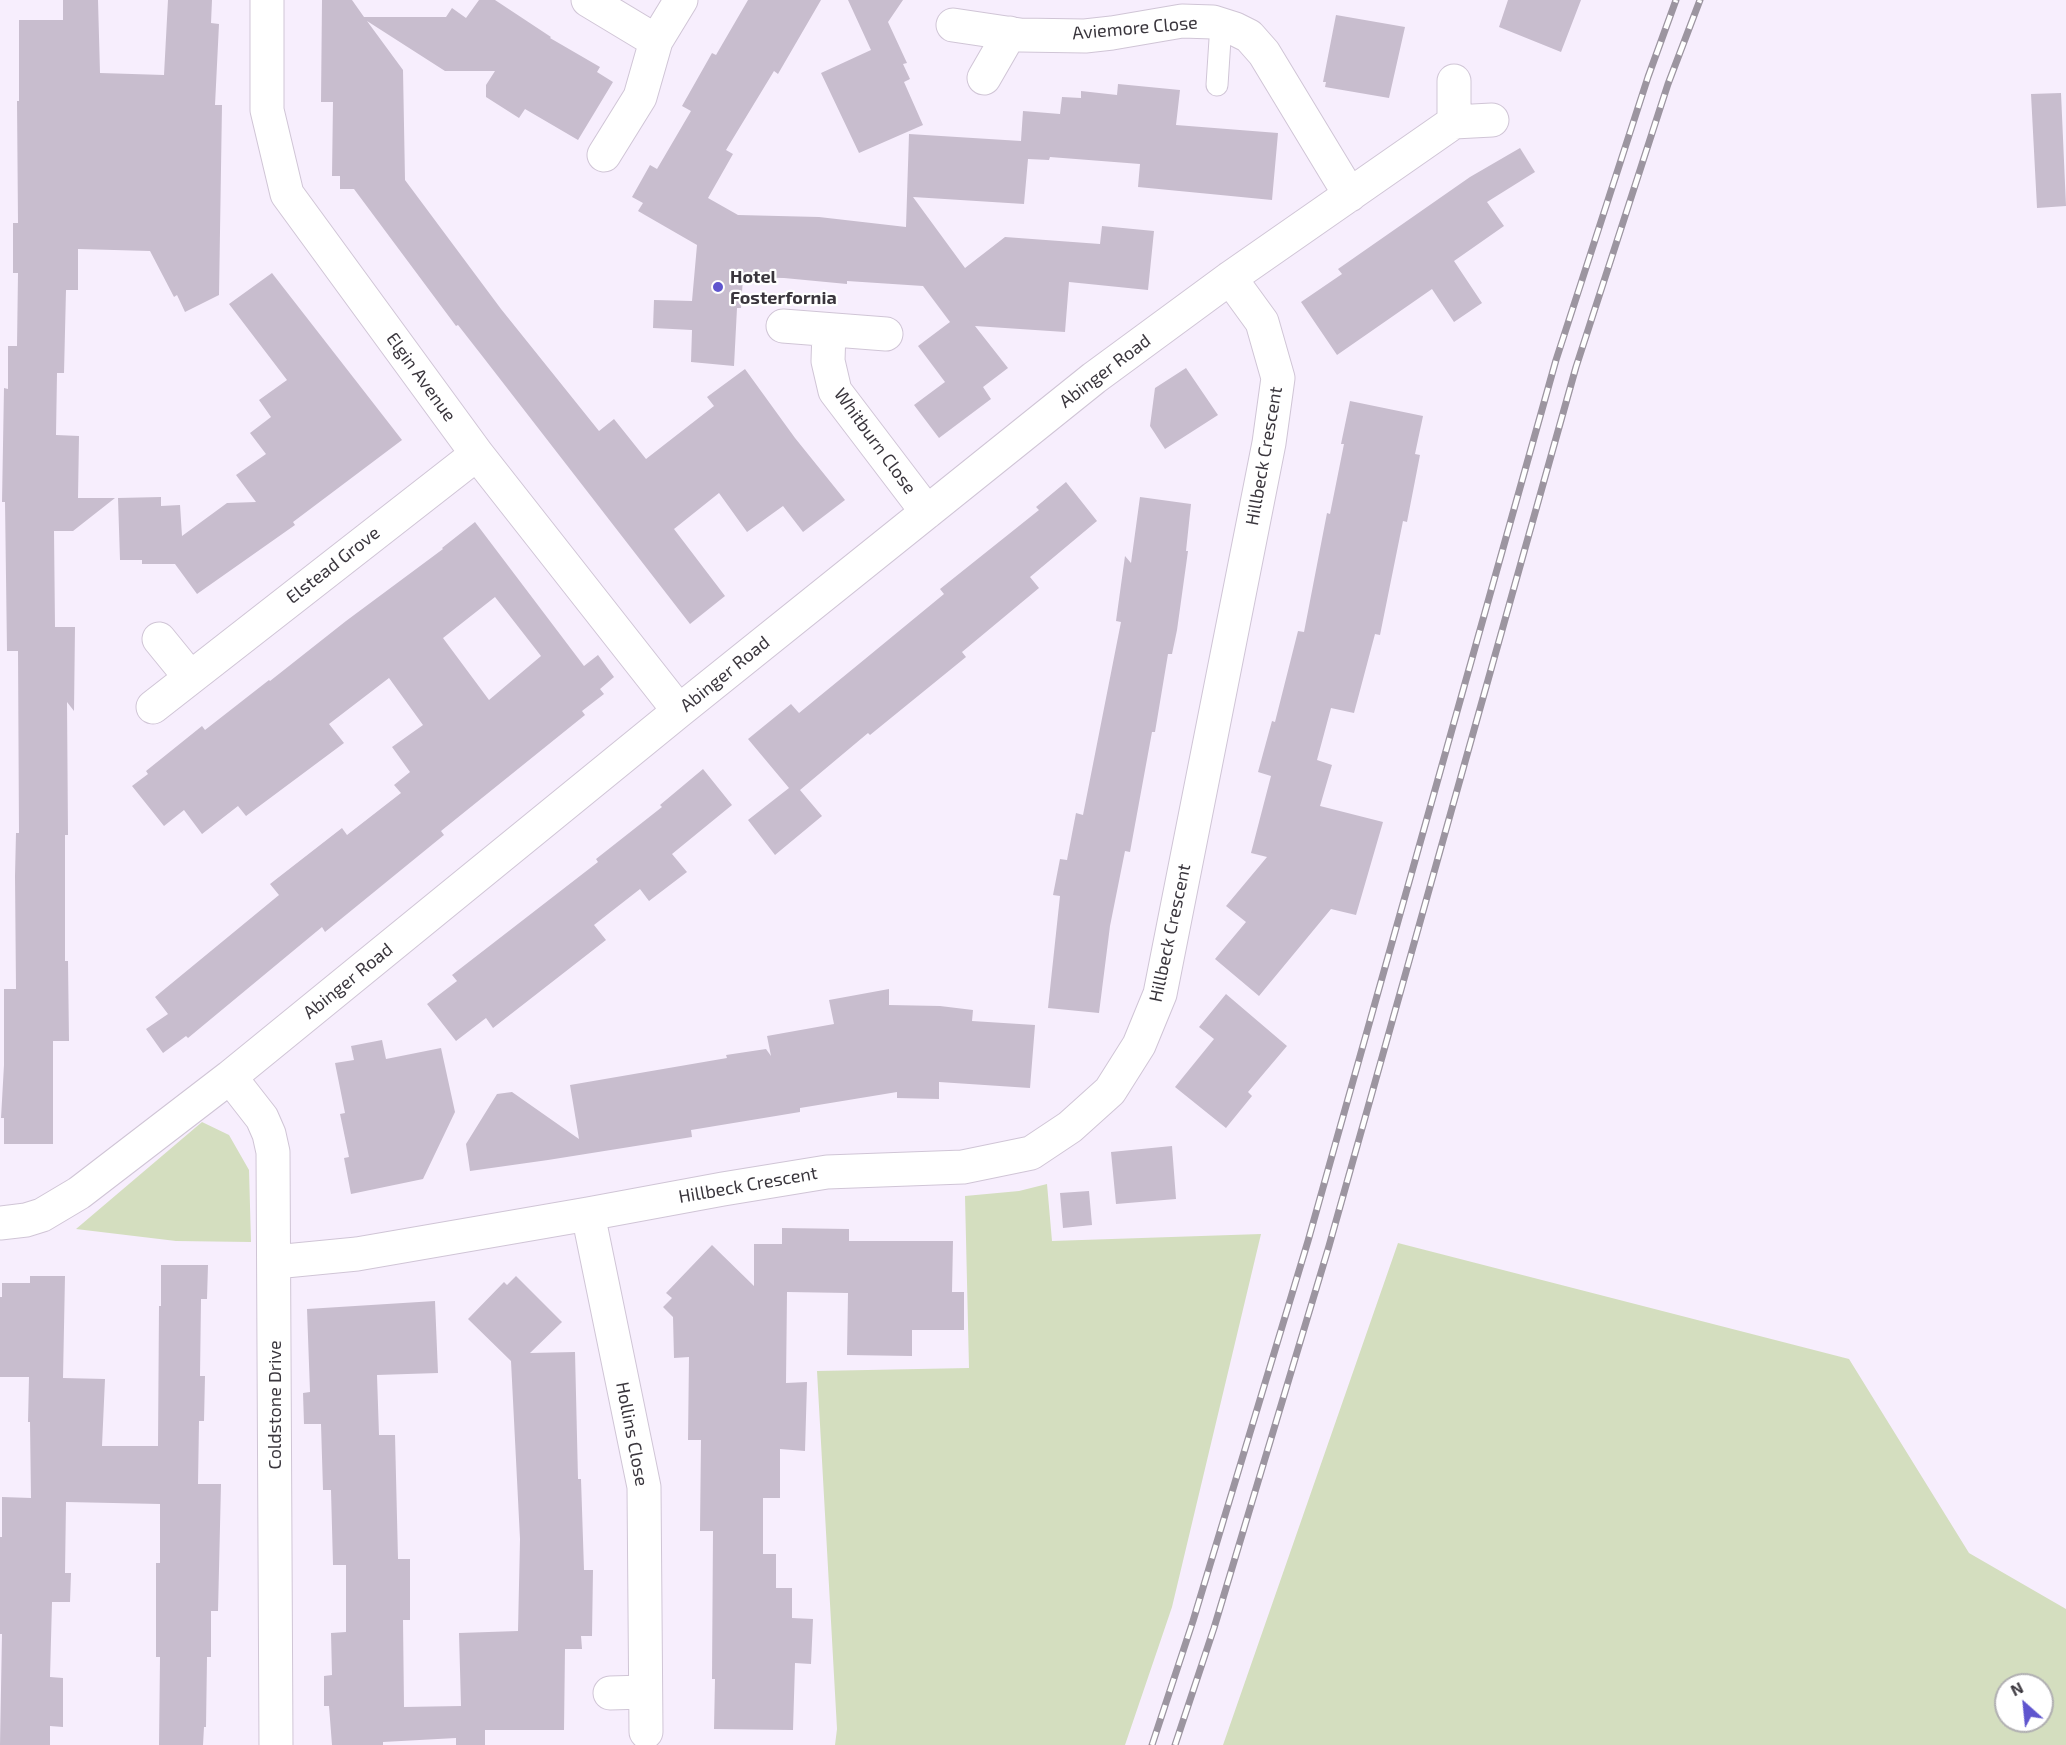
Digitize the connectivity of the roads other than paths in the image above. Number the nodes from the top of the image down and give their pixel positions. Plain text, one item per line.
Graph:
1 (267, 0) edge
2 (588, 0) edge
3 (681, 0) edge
4 (1221, 24) junction
5 (953, 26) dead end
6 (1010, 33) junction
7 (656, 41) junction
8 (984, 78) dead end
9 (1454, 81) dead end
10 (1217, 85) dead end
11 (1492, 120) dead end
12 (1454, 122) junction
13 (604, 155) dead end
14 (1350, 195) junction
15 (1230, 278) junction
16 (783, 326) dead end
17 (829, 331) junction
18 (886, 334) dead end
19 (477, 454) junction
20 (927, 512) junction
21 (159, 639) dead end
22 (190, 677) junction
23 (153, 707) dead end
24 (679, 711) junction
25 (230, 1077) junction
26 (588, 1215) junction
27 (0, 1223) edge
28 (275, 1262) junction
29 (645, 1692) junction
30 (610, 1693) dead end
31 (646, 1732) dead end
32 (276, 1745) edge

1 - 19 street, Elgin Avenue
2 - 7 street
3 - 7 street
4 - 6 street, Aviemore Close
4 - 10 lane
4 - 14 street, Aviemore Close
5 - 6 street, Aviemore Close
6 - 8 street
7 - 13 street
9 - 12 street
11 - 12 street
12 - 14 street, Abinger Road
14 - 15 street, Abinger Road
15 - 20 street, Abinger Road
15 - 26 street, Hillbeck Crescent
16 - 17 street
17 - 18 street
17 - 20 street, Whitburn Close
19 - 22 street, Elstead Grove
19 - 24 street, Elgin Avenue
20 - 24 street, Abinger Road
21 - 22 street
22 - 23 street, Elstead Grove
24 - 25 street, Abinger Road
25 - 27 street, Abinger Road
25 - 28 street, Coldstone Drive
26 - 28 street, Hillbeck Crescent
26 - 29 street, Hollins Close
28 - 32 street, Coldstone Drive
29 - 30 street
29 - 31 street, Hollins Close

